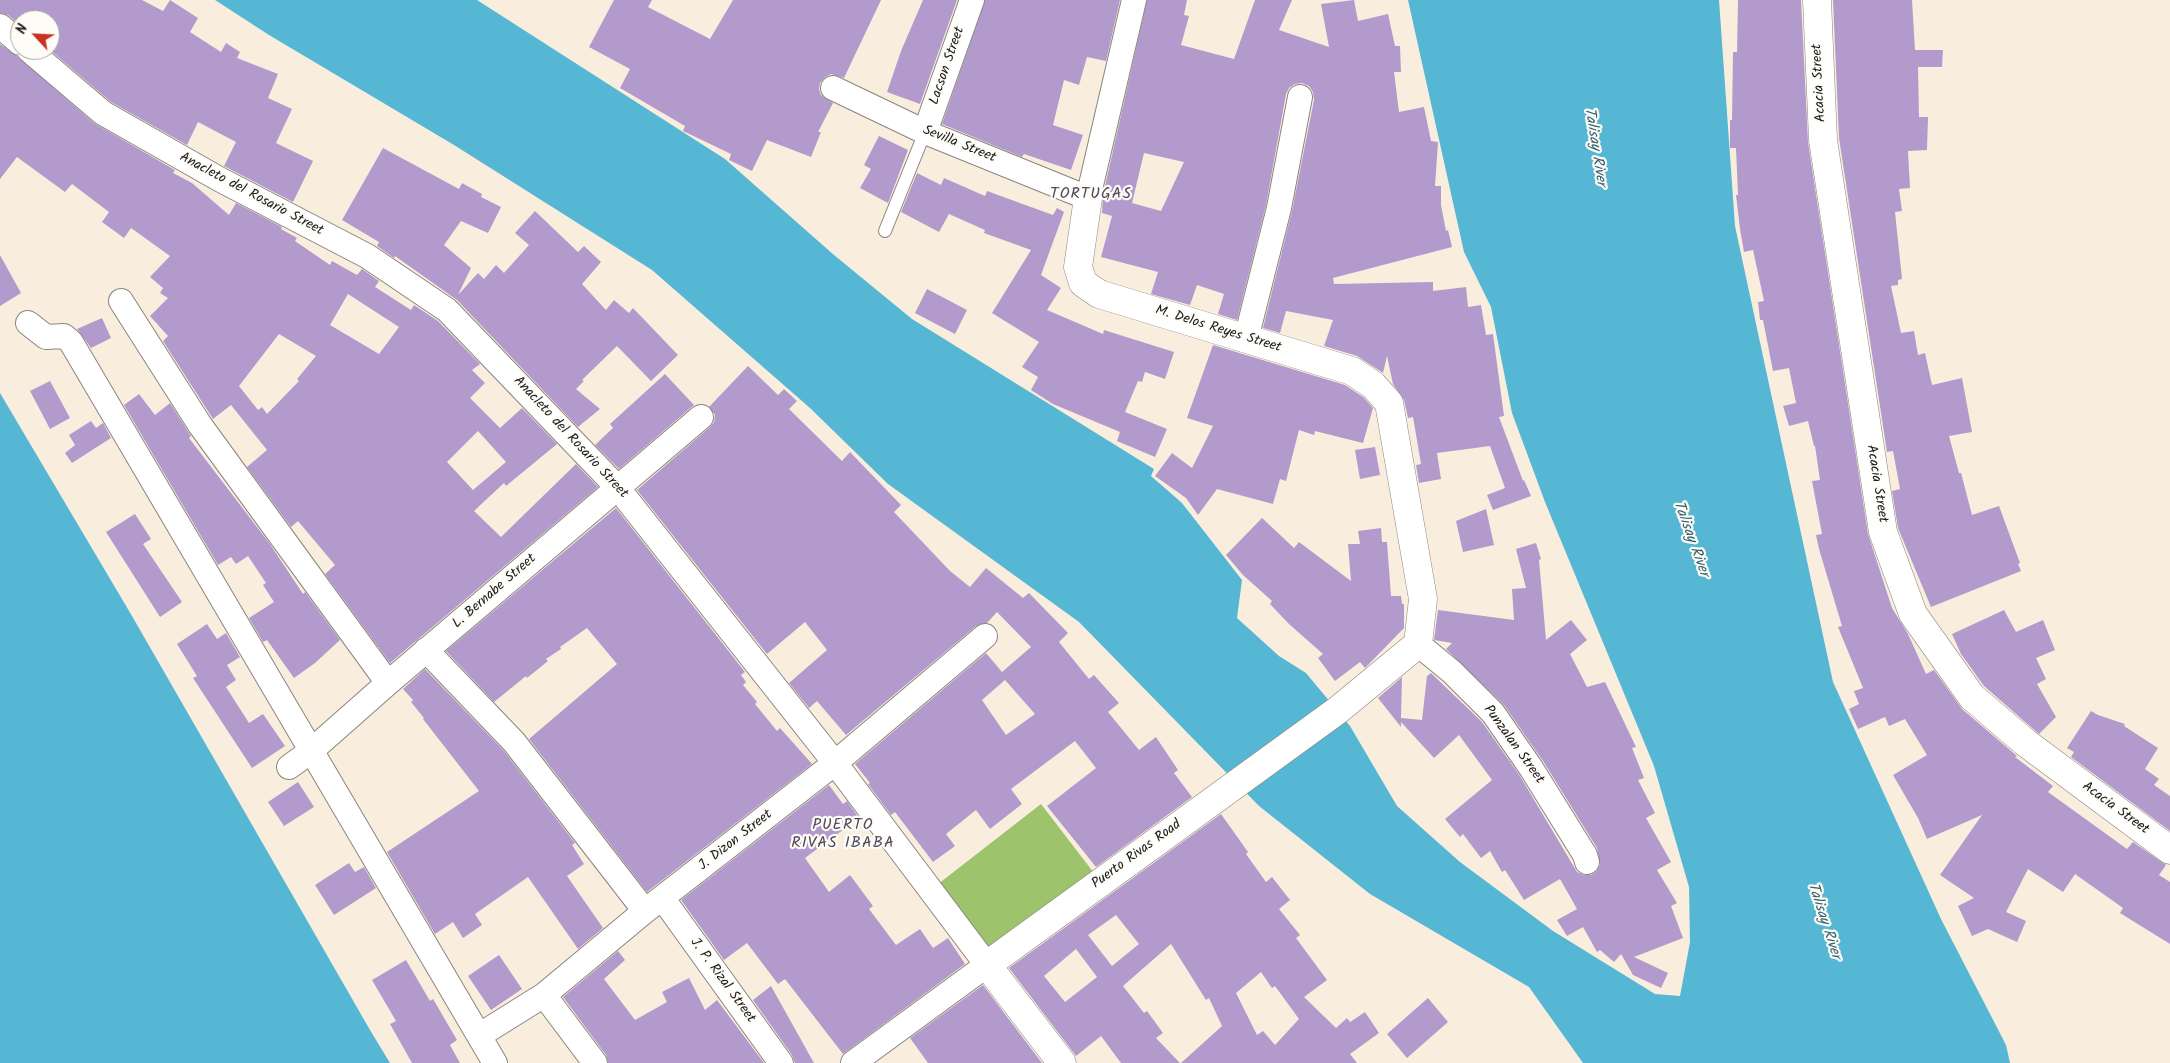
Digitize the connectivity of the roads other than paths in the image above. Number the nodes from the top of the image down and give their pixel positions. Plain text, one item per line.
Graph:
1 (972, 0) edge
2 (1134, 0) edge
3 (1816, 0) edge
4 (0, 26) edge
5 (10, 34) edge
6 (40, 60) edge
7 (833, 88) dead end
8 (1300, 97) dead end
9 (925, 132) junction
10 (1088, 198) junction
11 (884, 231) dead end
12 (121, 301) dead end
13 (28, 323) dead end
14 (1246, 339) junction
15 (701, 417) dead end
16 (617, 487) junction
17 (985, 636) dead end
18 (1418, 644) junction
19 (426, 650) junction
20 (388, 683) junction
21 (311, 751) junction
22 (835, 763) junction
23 (289, 768) dead end
24 (2170, 850) edge
25 (1587, 862) dead end
26 (654, 905) junction
27 (986, 965) junction
28 (544, 995) junction
29 (480, 1036) junction
30 (496, 1063) edge
31 (595, 1063) edge
32 (781, 1063) edge
33 (853, 1063) edge
34 (1062, 1063) edge

1 - 9 street, Lacson Street
2 - 10 street, M. Delos Reyes Street
3 - 24 street, Acacia Street
4 - 5 street
6 - 16 street, Anacleto del Rosario Street
7 - 9 street, Sevilla Street
8 - 14 street
9 - 10 street, Sevilla Street
9 - 11 lane
10 - 14 street, M. Delos Reyes Street
12 - 20 street
13 - 21 street
14 - 18 street, M. Delos Reyes Street
15 - 16 street, L. Bernabe Street
16 - 19 street, L. Bernabe Street
16 - 22 street, Anacleto del Rosario Street
17 - 22 street, J. Dizon Street
18 - 25 street, Punzalan Street
18 - 27 street, Puerto Rivas Road
19 - 20 street, L. Bernabe Street
19 - 26 street, J. P. Rizal Street
20 - 21 street, L. Bernabe Street
21 - 23 street, L. Bernabe Street
21 - 29 street
22 - 26 street, J. Dizon Street
22 - 27 street, Anacleto del Rosario Street
26 - 28 street, J. Dizon Street
26 - 32 street, J. P. Rizal Street
27 - 33 street, Puerto Rivas Road
27 - 34 street
28 - 29 street, J. Dizon Street
28 - 31 street
29 - 30 street

